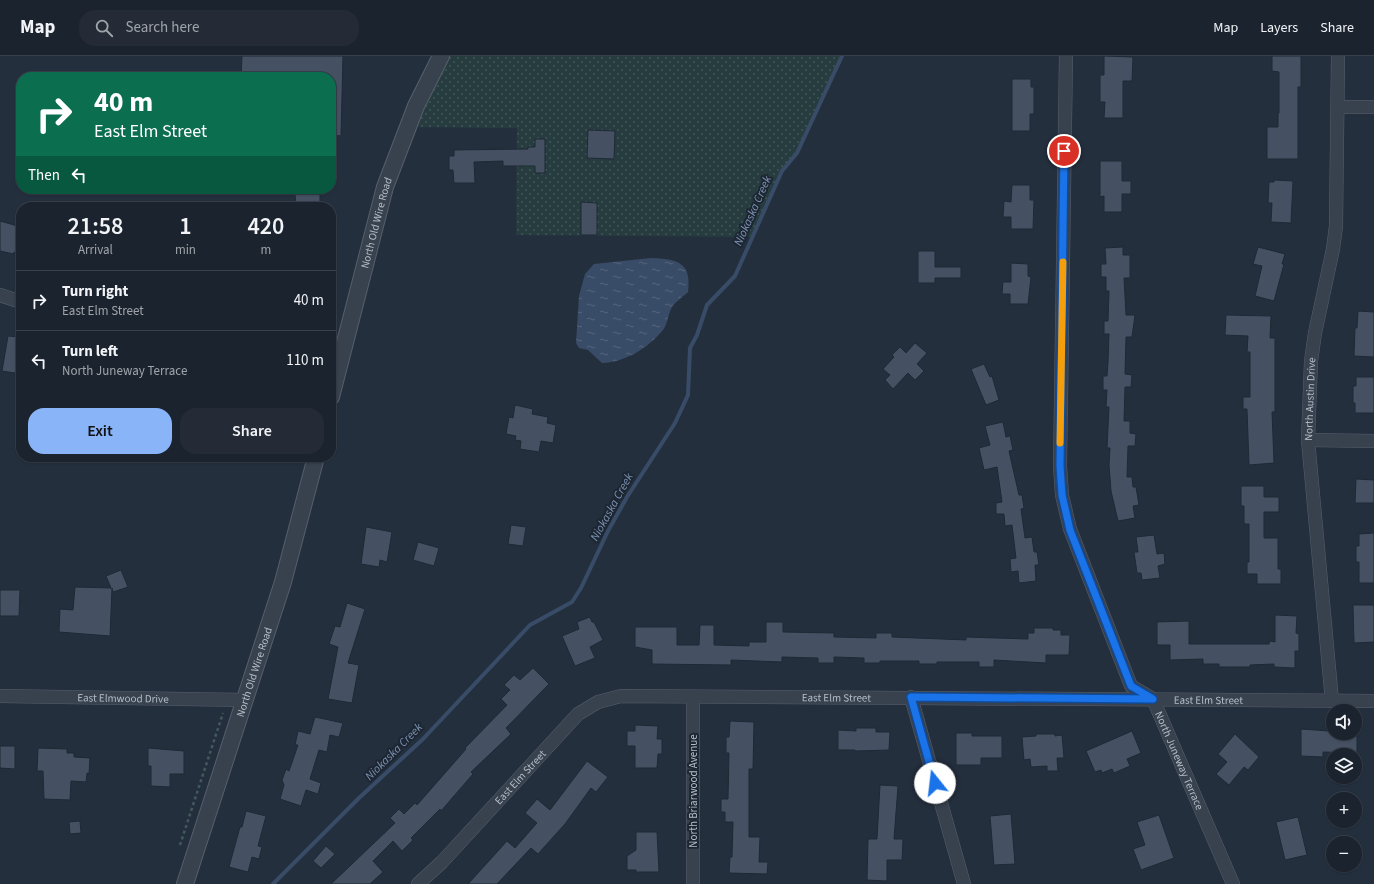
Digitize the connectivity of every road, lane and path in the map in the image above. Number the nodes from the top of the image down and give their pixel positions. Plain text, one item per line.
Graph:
1 (441, 56) edge
2 (1066, 56) edge
3 (1338, 56) edge
4 (1338, 107) junction
5 (1374, 107) edge
6 (0, 295) edge
7 (16, 300) edge
8 (336, 370) edge
9 (1308, 440) junction
10 (1374, 441) edge
11 (315, 462) edge
12 (0, 696) edge
13 (693, 697) junction
14 (911, 697) junction
15 (1153, 699) junction
16 (245, 700) junction
17 (1332, 701) junction
18 (1374, 701) edge
19 (222, 717) dead end
20 (180, 847) dead end
21 (185, 884) edge
22 (418, 884) edge
23 (693, 884) edge
24 (964, 884) edge
25 (1233, 884) edge

1 - 8 street, North Old Wire Road
2 - 15 street, North Juneway Terrace
3 - 4 street, North Austin Drive
4 - 5 street
4 - 9 street, North Austin Drive
6 - 7 street
9 - 10 street
9 - 17 street, North Austin Drive
11 - 16 street, North Old Wire Road
12 - 16 street, East Elmwood Drive
13 - 14 street, East Elm Street
13 - 22 street, East Elm Street
13 - 23 street, North Briarwood Avenue
14 - 15 street, East Elm Street
14 - 24 street
15 - 17 street, East Elm Street
15 - 25 street, North Juneway Terrace
16 - 21 street, North Old Wire Road
17 - 18 street
19 - 20 path

